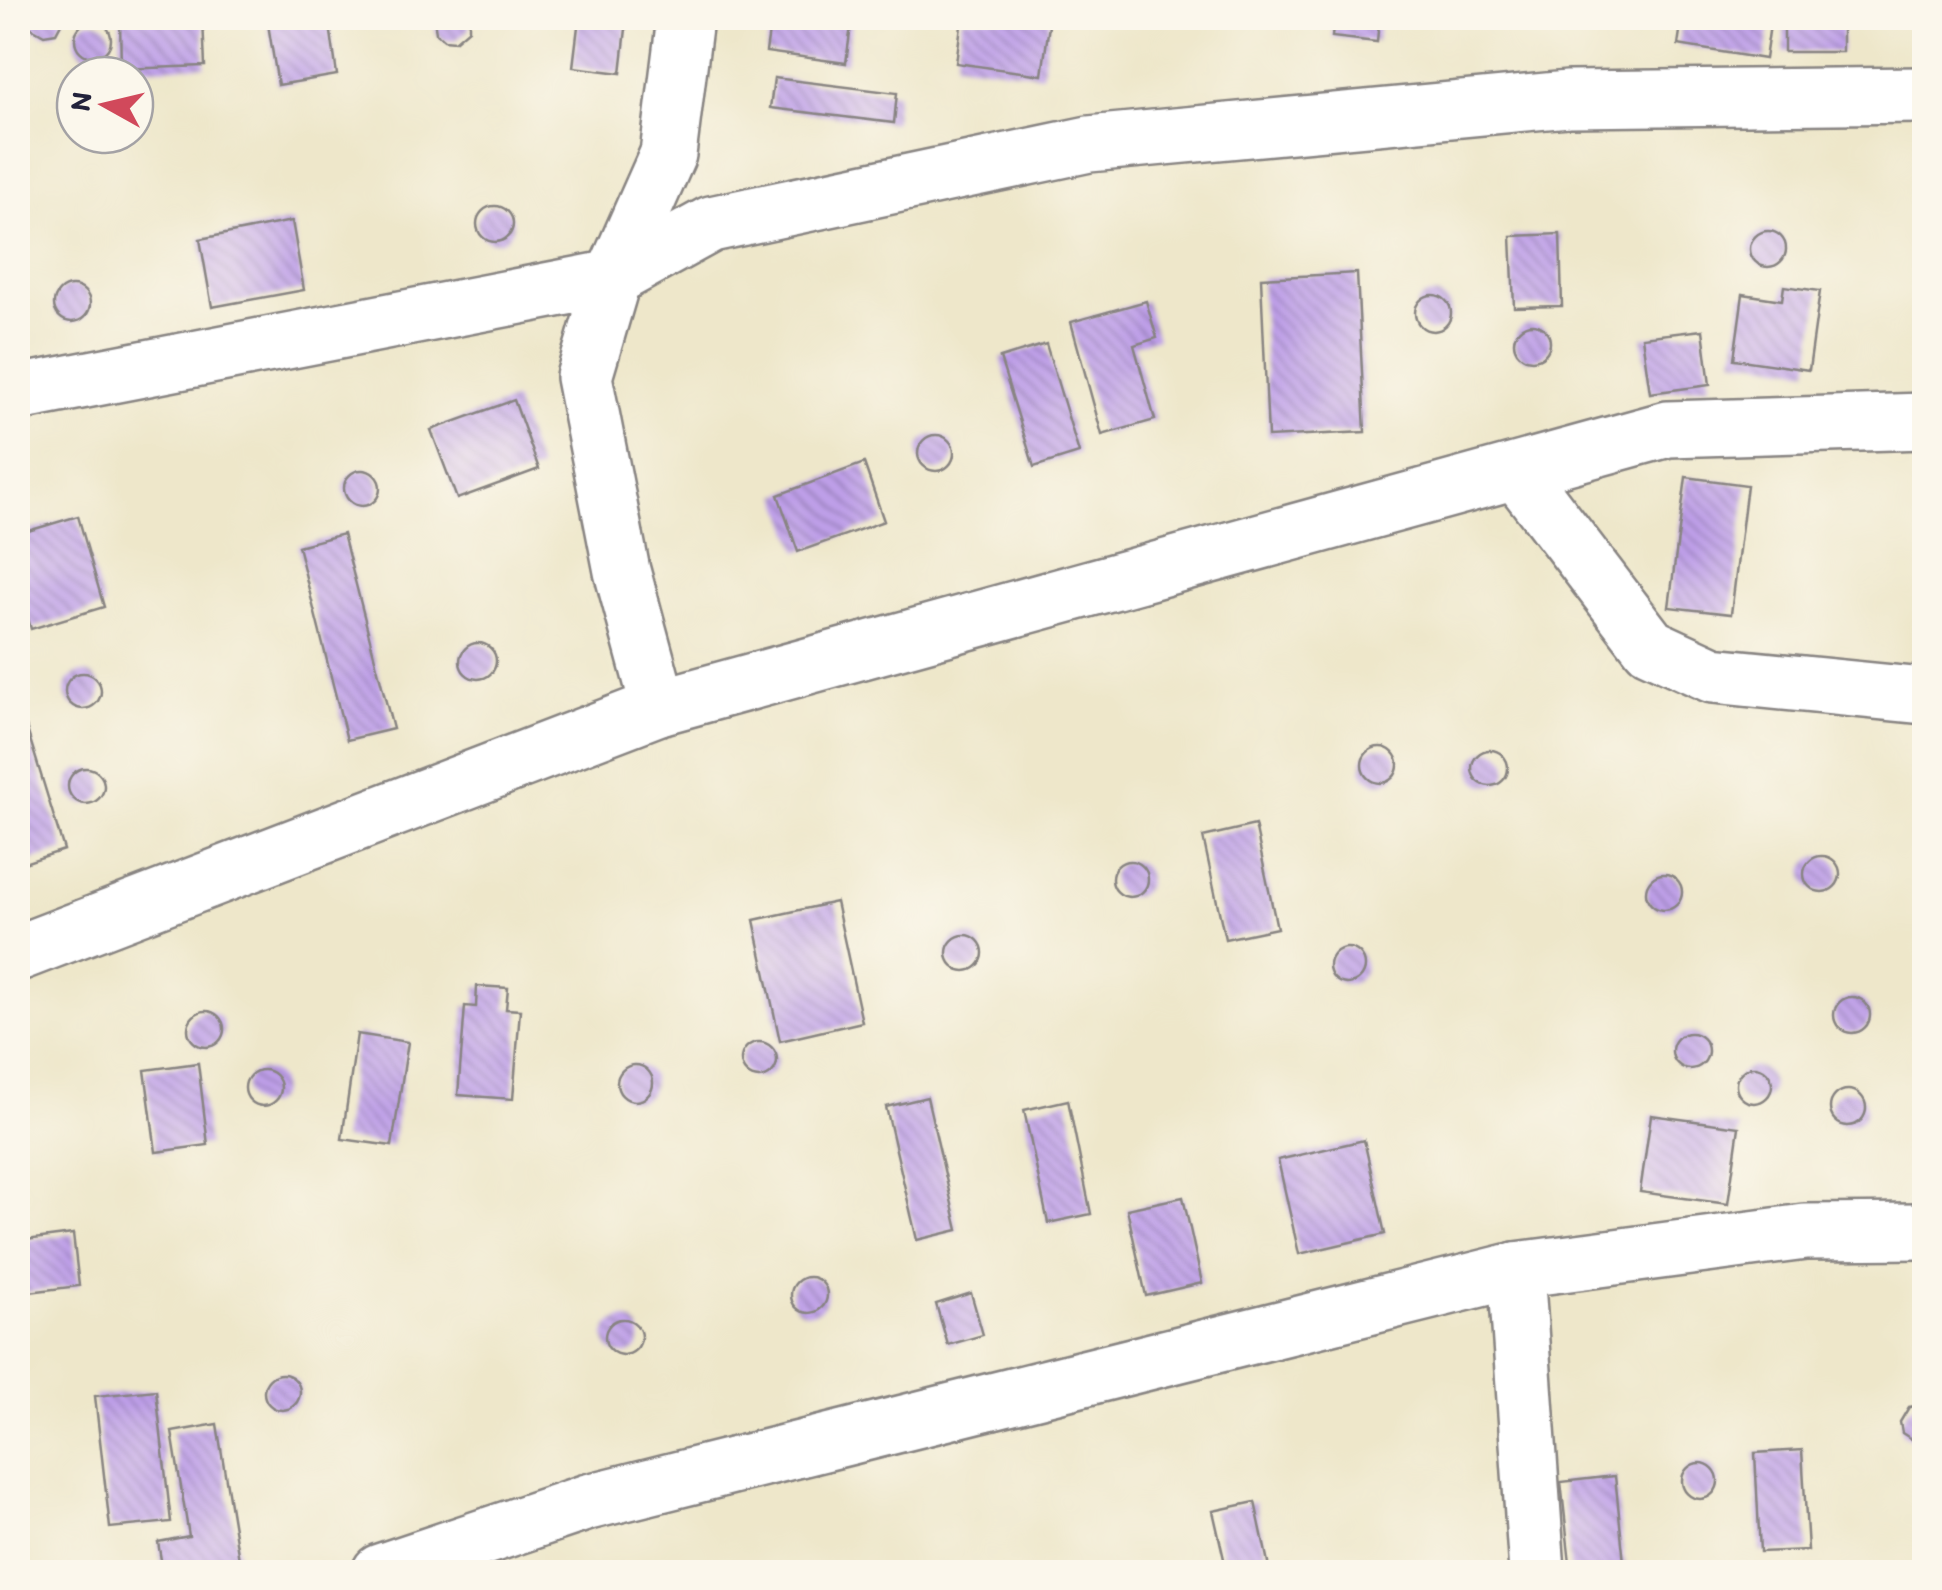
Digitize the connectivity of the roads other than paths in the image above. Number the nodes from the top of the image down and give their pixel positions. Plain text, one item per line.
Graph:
1 (685, 18) edge
2 (1924, 96) edge
3 (613, 278) junction
4 (18, 394) edge
5 (1924, 420) edge
6 (1517, 472) junction
7 (1924, 696) edge
8 (659, 707) junction
9 (18, 953) edge
10 (1924, 1231) edge
11 (1516, 1270) junction
12 (380, 1572) edge
13 (1537, 1572) edge

1 - 3 street
2 - 3 street
3 - 4 street
3 - 8 street
5 - 6 street
6 - 7 street
6 - 8 street
8 - 9 street
10 - 11 street
11 - 12 street
11 - 13 street

